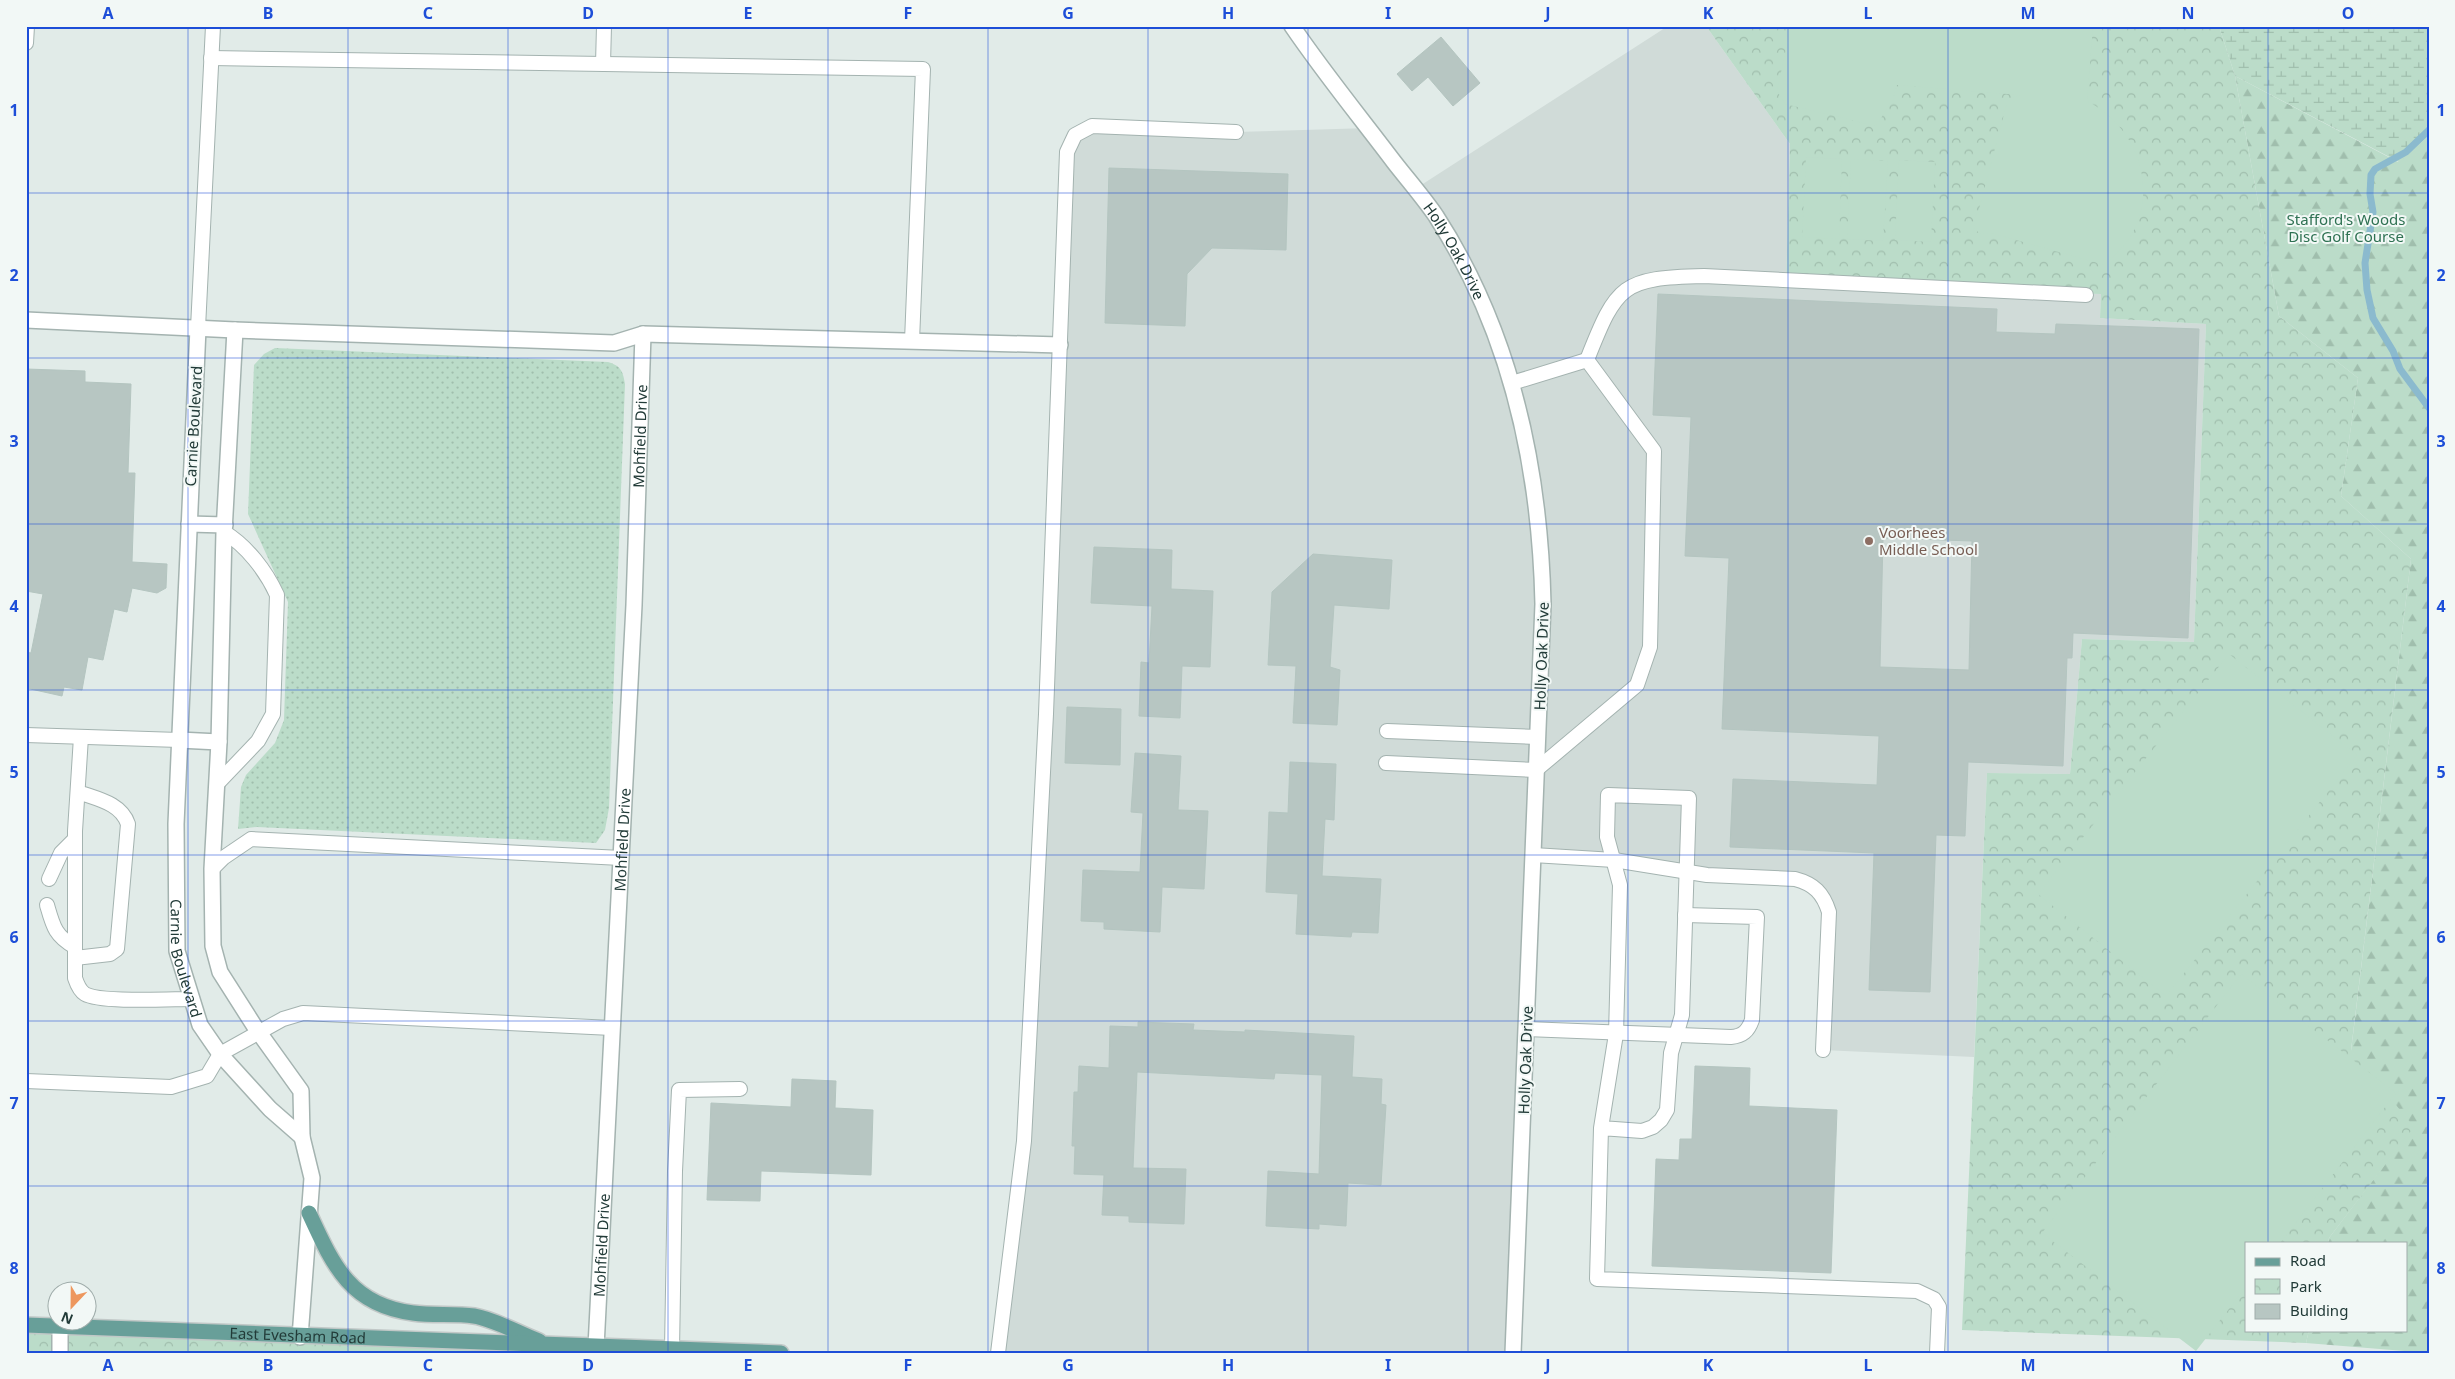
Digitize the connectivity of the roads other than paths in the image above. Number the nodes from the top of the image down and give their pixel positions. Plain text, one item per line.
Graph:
1 (27, 26) edge
2 (213, 26) edge
3 (604, 26) edge
4 (1292, 26) edge
5 (26, 43) edge
6 (211, 58) junction
7 (602, 64) junction
8 (1236, 132) dead end
9 (2086, 295) dead end
10 (26, 320) edge
11 (198, 328) junction
12 (235, 330) junction
13 (643, 334) junction
14 (912, 341) junction
15 (1060, 345) junction
16 (1587, 360) junction
17 (1512, 383) junction
18 (189, 524) junction
19 (225, 528) junction
20 (1387, 730) dead end
21 (26, 735) edge
22 (81, 737) junction
23 (1538, 737) junction
24 (179, 740) junction
25 (219, 742) junction
26 (1386, 763) dead end
27 (1536, 770) junction
28 (217, 784) junction
29 (78, 792) junction
30 (76, 839) junction
31 (1533, 856) junction
32 (621, 858) junction
33 (1614, 860) junction
34 (212, 869) junction
35 (1687, 871) junction
36 (49, 879) dead end
37 (47, 905) dead end
38 (1685, 915) junction
39 (75, 952) junction
40 (192, 999) junction
41 (612, 1028) junction
42 (1526, 1029) junction
43 (259, 1032) junction
44 (1616, 1034) junction
45 (1676, 1035) junction
46 (1823, 1050) dead end
47 (220, 1054) junction
48 (26, 1081) edge
49 (740, 1089) dead end
50 (1601, 1128) junction
51 (302, 1137) junction
52 (309, 1213) junction
53 (26, 1326) edge
54 (48, 1327) edge
55 (98, 1329) edge
56 (60, 1332) edge
57 (300, 1337) junction
58 (549, 1346) junction
59 (596, 1348) junction
60 (672, 1350) junction
61 (60, 1353) edge
62 (781, 1353) edge
63 (998, 1353) edge
64 (1513, 1353) edge
65 (1938, 1353) edge

1 - 5 lane
2 - 6 lane
3 - 7 lane
4 - 17 street, Holly Oak Drive
6 - 7 lane
6 - 11 lane
7 - 14 lane
8 - 15 lane
9 - 16 lane
10 - 11 street
11 - 12 street
11 - 18 street, Carnie Boulevard
12 - 13 street
12 - 19 street, Carnie Boulevard
13 - 14 street
13 - 32 street, Mohfield Drive
14 - 15 street
15 - 63 lane
16 - 17 lane
16 - 27 lane
17 - 23 street, Holly Oak Drive
18 - 19 street
18 - 24 street, Carnie Boulevard
19 - 25 street, Carnie Boulevard
19 - 28 lane
20 - 23 lane
21 - 22 lane
22 - 24 lane
22 - 29 lane
23 - 27 street, Holly Oak Drive
24 - 25 street
24 - 40 street, Carnie Boulevard
25 - 28 street, Carnie Boulevard
26 - 27 lane
27 - 31 street, Holly Oak Drive
28 - 34 street, Carnie Boulevard
29 - 30 lane
29 - 39 lane
30 - 36 lane
30 - 39 lane
31 - 33 lane
31 - 42 street, Holly Oak Drive
32 - 34 lane
32 - 41 street, Mohfield Drive
33 - 35 lane
33 - 35 lane
33 - 44 lane
34 - 43 street, Carnie Boulevard
35 - 38 lane
35 - 46 lane
37 - 39 lane
38 - 45 lane
38 - 45 lane
39 - 40 lane
40 - 47 street, Carnie Boulevard
41 - 43 lane
41 - 59 street, Mohfield Drive
42 - 44 lane
42 - 64 street, Holly Oak Drive
43 - 47 lane
43 - 51 street, Carnie Boulevard
44 - 45 lane
44 - 50 lane
45 - 50 lane
47 - 48 lane
47 - 51 street, Carnie Boulevard
49 - 60 lane
50 - 65 lane
51 - 52 street, Carnie Boulevard
52 - 57 street, Carnie Boulevard
52 - 58 main road
53 - 54 main road, East Evesham Road
55 - 57 main road, East Evesham Road
56 - 61 street
57 - 58 main road, East Evesham Road
58 - 59 main road, East Evesham Road
59 - 60 main road, East Evesham Road
60 - 62 main road, East Evesham Road

